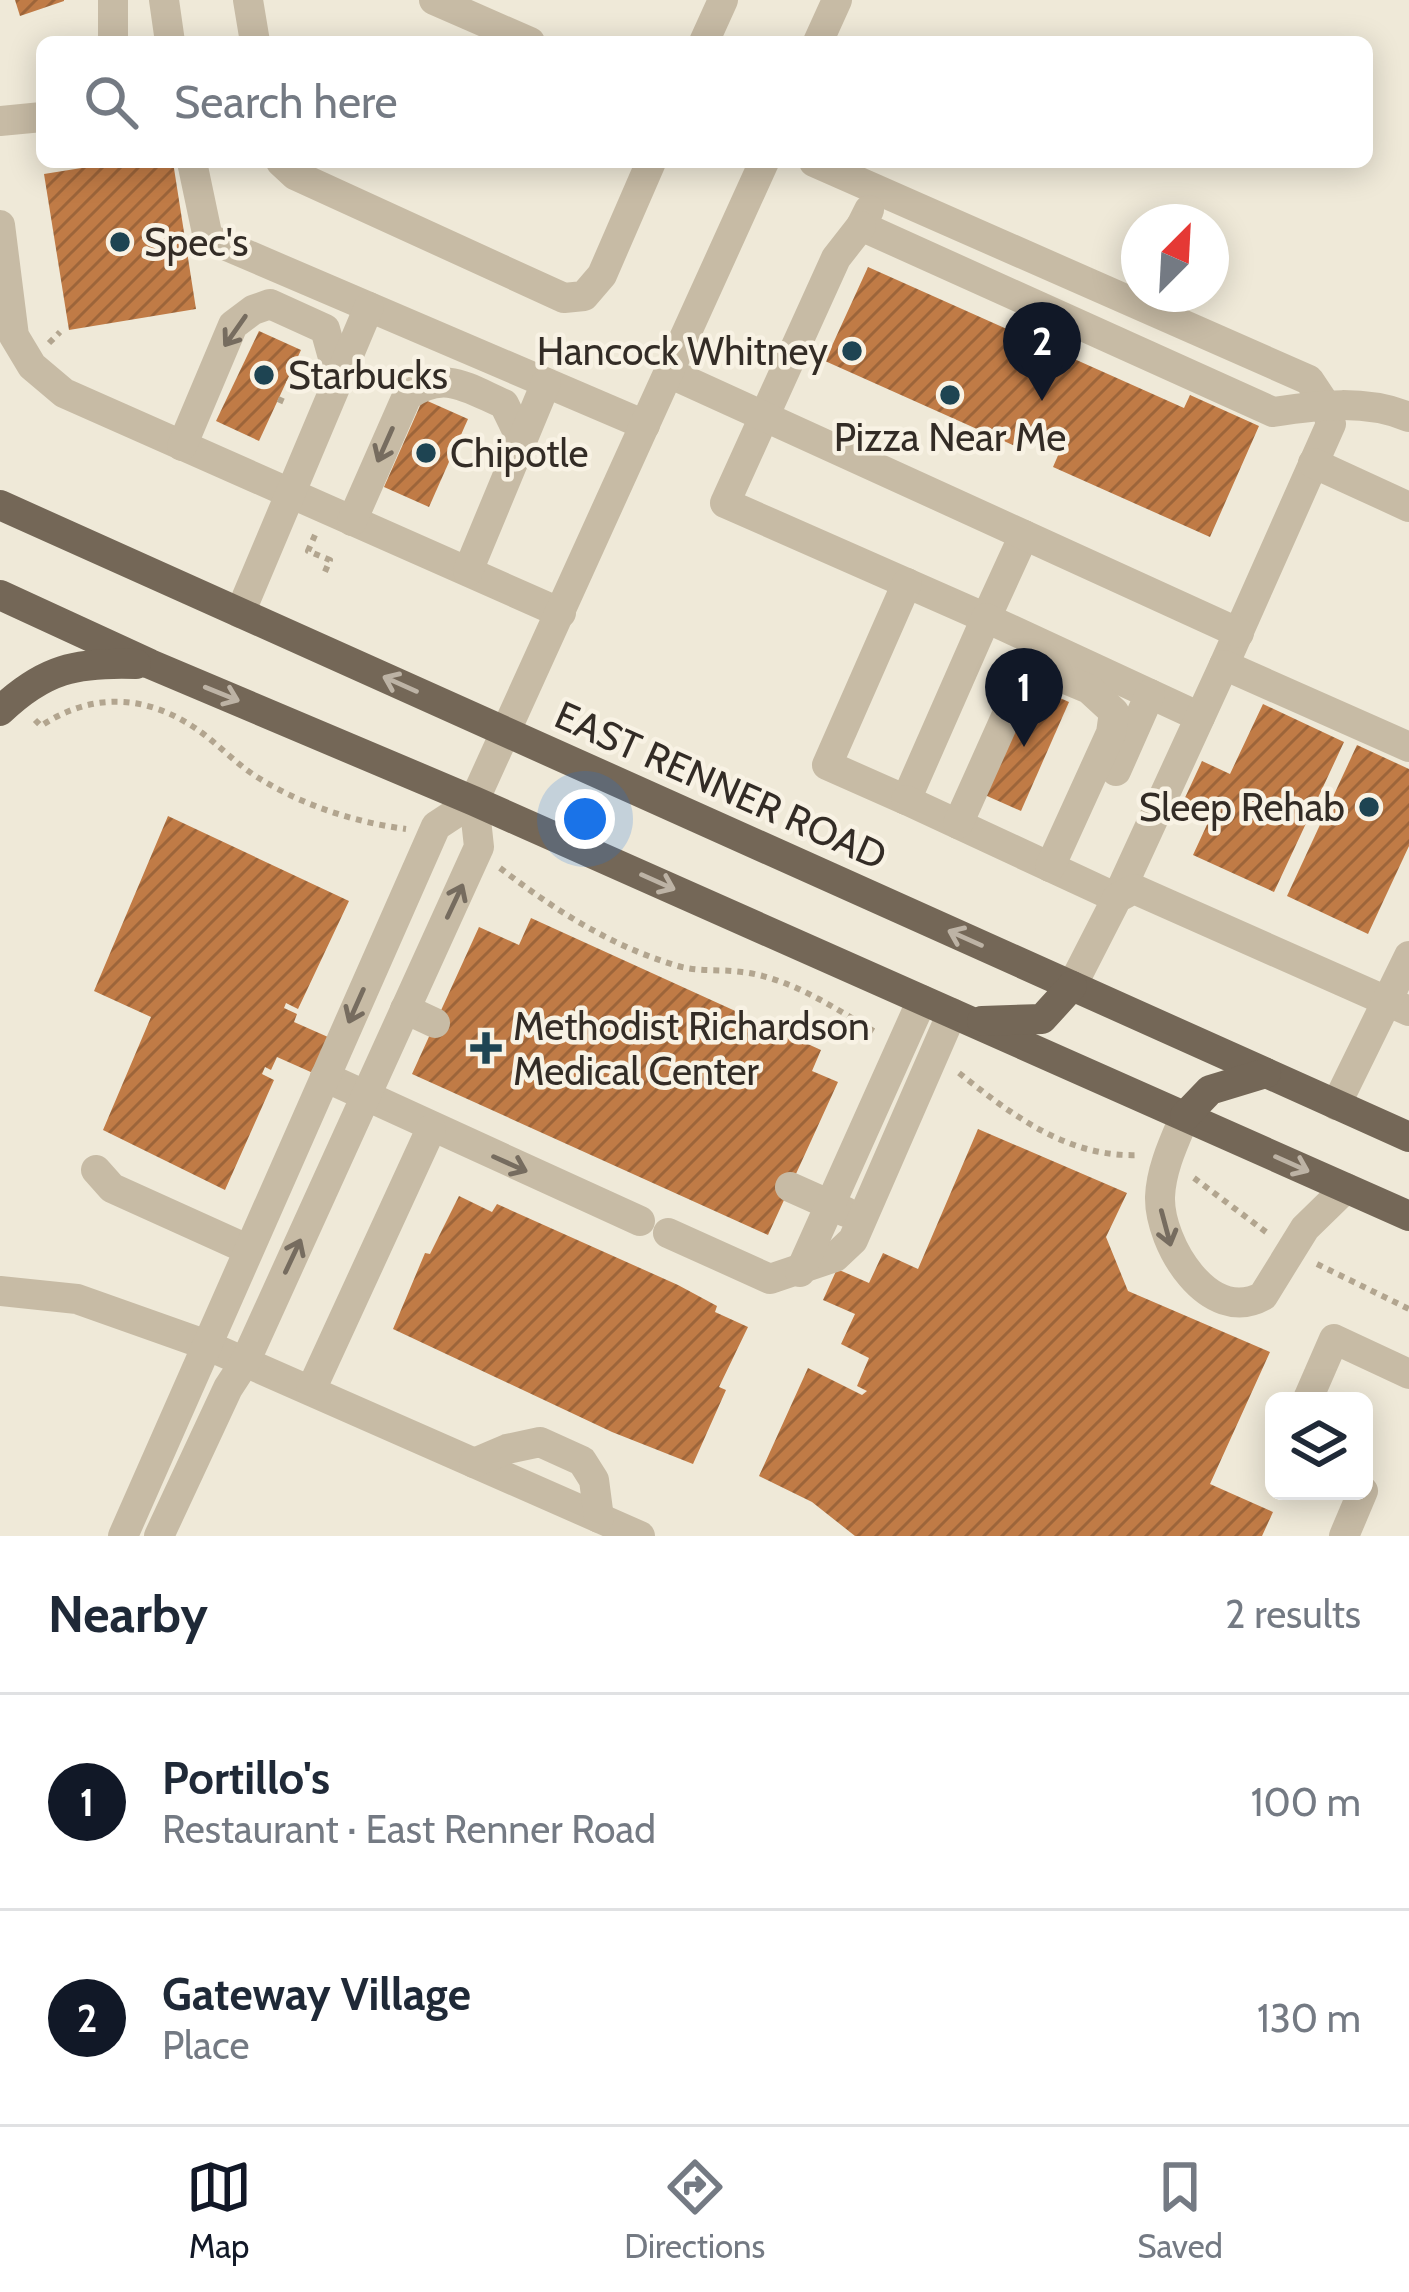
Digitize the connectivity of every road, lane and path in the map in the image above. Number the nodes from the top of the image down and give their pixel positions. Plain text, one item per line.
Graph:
1 (113, 0) edge
2 (164, 0) edge
3 (248, 0) edge
4 (434, 0) edge
5 (723, 0) edge
6 (837, 0) edge
7 (113, 36) edge
8 (169, 36) edge
9 (254, 36) edge
10 (516, 36) edge
11 (707, 36) edge
12 (821, 36) edge
13 (36, 117) edge
14 (0, 121) edge
15 (193, 168) edge
16 (287, 168) edge
17 (648, 168) edge
18 (761, 168) edge
19 (829, 168) edge
20 (879, 188) junction
21 (0, 225) edge
22 (861, 226) junction
23 (369, 307) junction
24 (669, 373) junction
25 (339, 379) junction
26 (546, 383) junction
27 (278, 399) dead end
28 (287, 403) dead end
29 (1324, 404) junction
30 (764, 416) junction
31 (1409, 417) edge
32 (645, 425) junction
33 (522, 440) junction
34 (182, 446) junction
35 (1313, 463) junction
36 (291, 494) junction
37 (0, 505) edge
38 (1409, 507) edge
39 (336, 521) junction
40 (1024, 535) junction
41 (467, 571) junction
42 (324, 574) dead end
43 (907, 584) junction
44 (0, 595) edge
45 (240, 613) junction
46 (561, 613) junction
47 (986, 618) junction
48 (1239, 633) junction
49 (1029, 638) junction
50 (150, 664) junction
51 (1224, 665) junction
52 (1150, 694) junction
53 (14, 712) edge
54 (1201, 717) junction
55 (507, 732) junction
56 (1409, 747) edge
57 (906, 800) junction
58 (474, 801) junction
59 (953, 822) junction
60 (433, 833) junction
61 (477, 851) junction
62 (1060, 871) junction
63 (1117, 898) junction
64 (1409, 956) edge
65 (1072, 986) junction
66 (922, 1000) junction
67 (1398, 1007) edge
68 (405, 1009) junction
69 (961, 1017) junction
70 (435, 1023) dead end
71 (902, 1045) junction
72 (933, 1058) junction
73 (1266, 1073) junction
74 (325, 1077) junction
75 (367, 1095) junction
76 (1336, 1105) junction
77 (1185, 1117) junction
78 (431, 1129) junction
79 (1409, 1138) edge
80 (1167, 1164) junction
81 (95, 1170) dead end
82 (790, 1187) dead end
83 (1346, 1188) junction
84 (830, 1205) junction
85 (1409, 1216) edge
86 (862, 1220) junction
87 (1292, 1248) junction
88 (247, 1249) junction
89 (800, 1272) junction
90 (0, 1291) edge
91 (1409, 1310) edge
92 (204, 1345) junction
93 (245, 1362) junction
94 (1409, 1374) edge
95 (311, 1390) junction
96 (1311, 1392) edge
97 (474, 1462) junction
98 (1359, 1500) edge
99 (599, 1518) junction
100 (123, 1536) edge
101 (159, 1536) edge
102 (640, 1536) edge
103 (1344, 1536) edge

1 - 7 street
2 - 8 street
3 - 9 street
4 - 10 street
5 - 11 street
6 - 12 street
13 - 14 street
15 - 23 street
16 - 17 street
18 - 24 street
19 - 20 street
20 - 22 street
20 - 29 street
21 - 34 street
22 - 29 street
22 - 30 street
23 - 25 street
23 - 26 street
24 - 30 street
24 - 32 street
25 -> 34 street
25 - 36 street
26 - 32 street
26 - 33 street
27 - 28 path
29 - 31 street
29 - 35 street
30 - 40 street
30 - 43 street
32 - 46 street
33 -> 39 street
33 - 41 street
34 - 36 street
35 - 38 street
35 - 48 street
36 - 39 street
36 - 45 street
37 - 45 main road, EAST RENNER ROAD
39 - 41 street
39 - 42 path
40 - 47 street
40 - 48 street
41 - 46 street
43 - 47 street
43 - 57 street
44 - 50 main road
55 -> 45 main road, EAST RENNER ROAD
46 - 55 street
47 - 49 street
47 - 57 street
48 - 51 street
49 - 52 street
49 - 59 street
50 - 53 main road
50 -> 58 main road
51 - 54 street
51 - 56 street
52 - 54 street
52 - 62 street
53 - 60 path
54 - 63 street
55 - 58 street
65 -> 55 main road, EAST RENNER ROAD
57 - 59 street
58 - 60 street
58 - 61 street
58 -> 66 main road
59 - 62 street
59 - 62 street
60 -> 74 street
68 -> 61 street
61 - 71 path
62 - 63 street
63 - 65 street
63 - 67 street
64 - 67 street
65 - 69 main road
65 - 73 main road, EAST RENNER ROAD
66 - 69 main road
66 - 71 street
67 - 76 street
68 - 70 street
68 - 75 street
69 - 72 street
69 - 77 main road
71 - 84 street
72 - 80 path
72 - 86 street
73 - 76 main road, EAST RENNER ROAD
73 - 77 main road
74 - 75 street
74 - 88 street
75 - 78 street
93 -> 75 street
76 - 79 main road, EAST RENNER ROAD
77 - 80 street
77 -> 83 main road
78 -> 89 street
78 - 95 street
80 - 87 path
80 -> 87 street
81 - 88 street
82 - 84 street
83 - 85 main road
83 - 87 street
84 - 86 street
84 - 89 street
86 - 89 street
87 - 91 path
88 - 92 street
90 - 92 street
92 - 93 street
92 - 100 street
93 - 95 street
93 - 101 street
94 - 96 street
95 - 97 street
97 - 99 street
97 - 99 street
98 - 103 street
99 - 102 street

